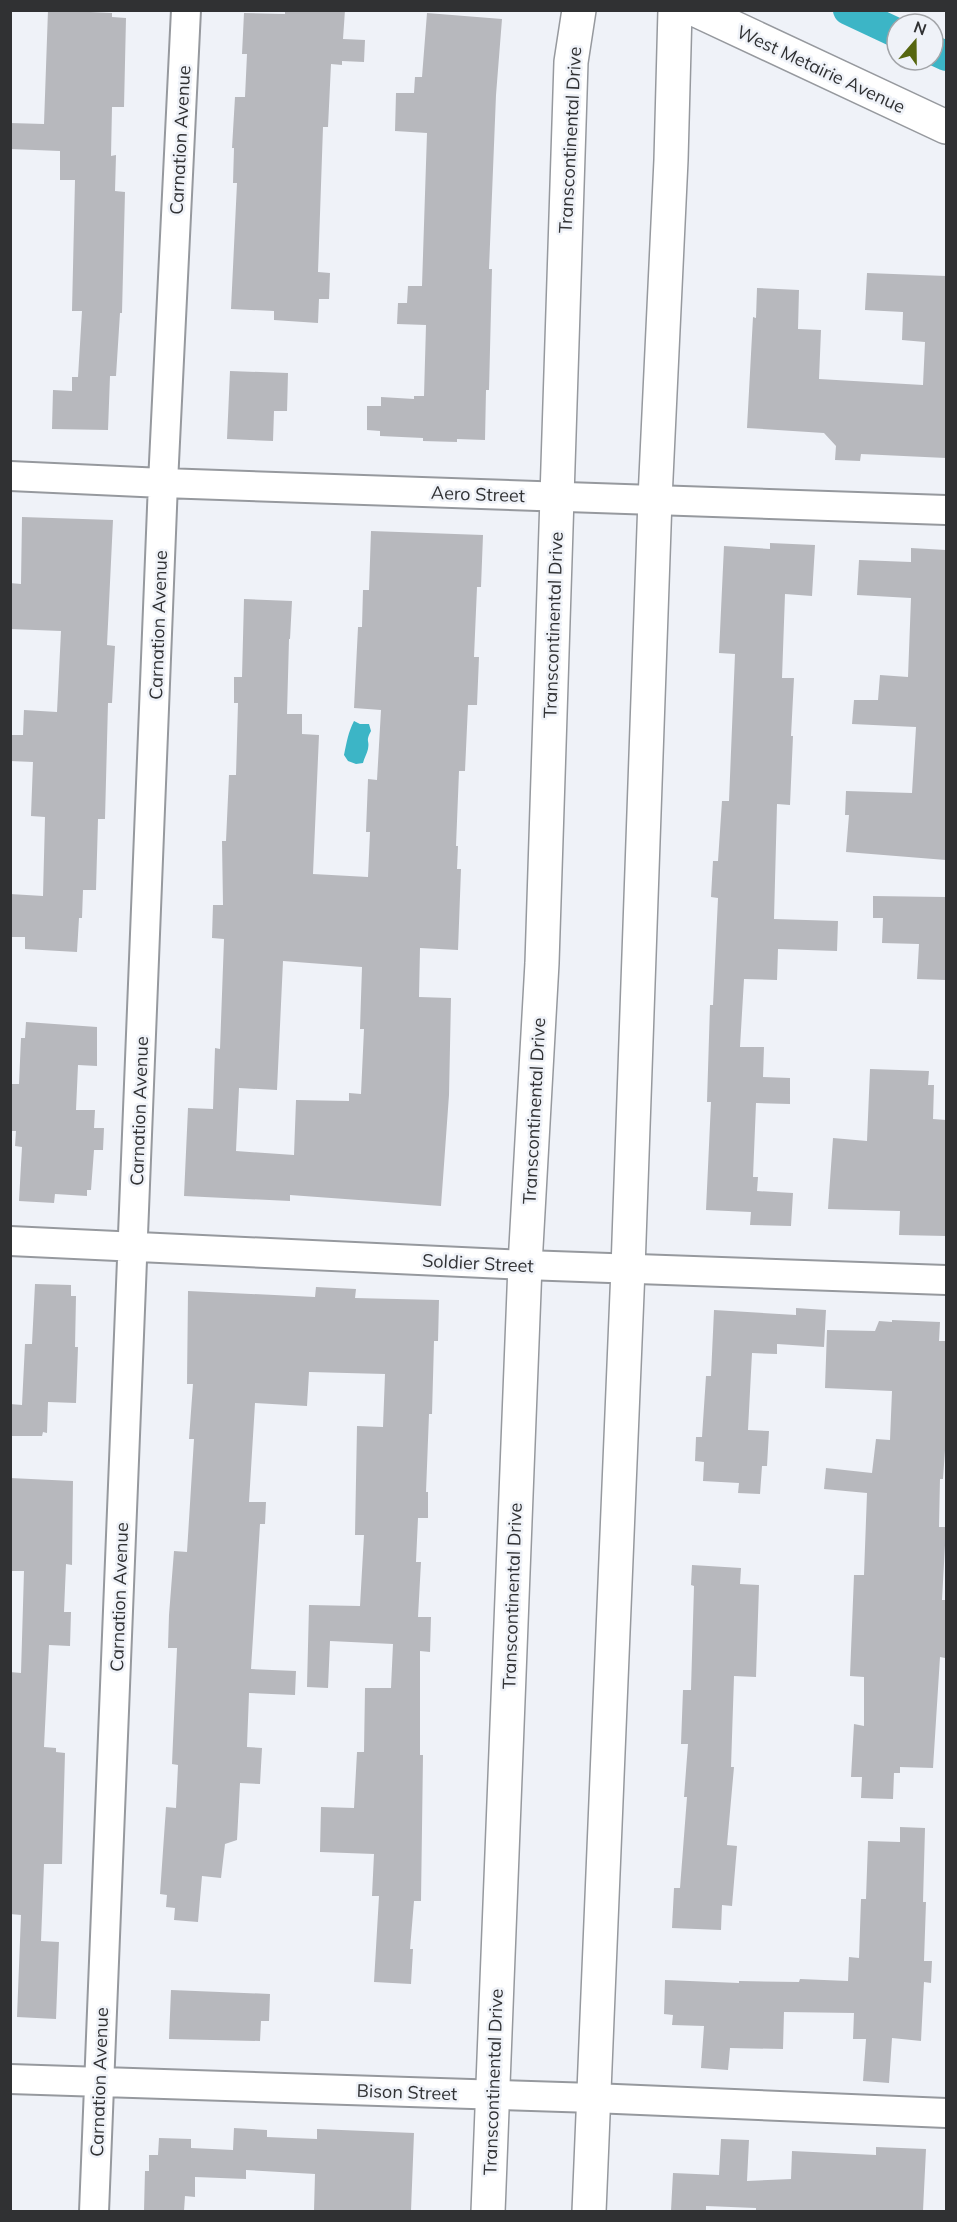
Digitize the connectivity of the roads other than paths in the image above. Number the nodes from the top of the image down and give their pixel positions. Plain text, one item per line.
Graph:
1 (186, 10) edge
2 (579, 10) edge
3 (675, 10) edge
4 (696, 10) edge
5 (727, 10) edge
6 (749, 36) junction
7 (946, 127) edge
8 (10, 476) edge
9 (164, 483) junction
10 (557, 496) junction
11 (655, 499) junction
12 (946, 510) edge
13 (10, 1241) edge
14 (134, 1245) junction
15 (525, 1265) junction
16 (628, 1269) junction
17 (946, 1280) edge
18 (10, 2079) edge
19 (99, 2082) junction
20 (492, 2094) junction
21 (593, 2098) junction
22 (946, 2112) edge
23 (94, 2211) edge
24 (488, 2211) edge
25 (589, 2211) edge

1 - 9 street, Carnation Avenue
2 - 10 street, Transcontinental Drive
3 - 11 street
4 - 6 street, West Metairie Avenue
5 - 6 street
6 - 7 street, West Metairie Avenue
8 - 9 street, Aero Street
9 - 10 street, Aero Street
9 - 14 street, Carnation Avenue
10 - 11 street, Aero Street
10 - 15 street, Transcontinental Drive
11 - 12 street, Aero Street
11 - 16 street
13 - 14 street, Soldier Street
14 - 15 street, Soldier Street
14 - 19 street, Carnation Avenue
15 - 16 street, Soldier Street
15 - 20 street, Transcontinental Drive
16 - 17 street, Soldier Street
16 - 21 street
18 - 19 street, Bison Street
19 - 20 street, Bison Street
19 - 23 street, Carnation Avenue
20 - 21 street, Bison Street
20 - 24 street, Transcontinental Drive
21 - 22 street, Bison Street
21 - 25 street

